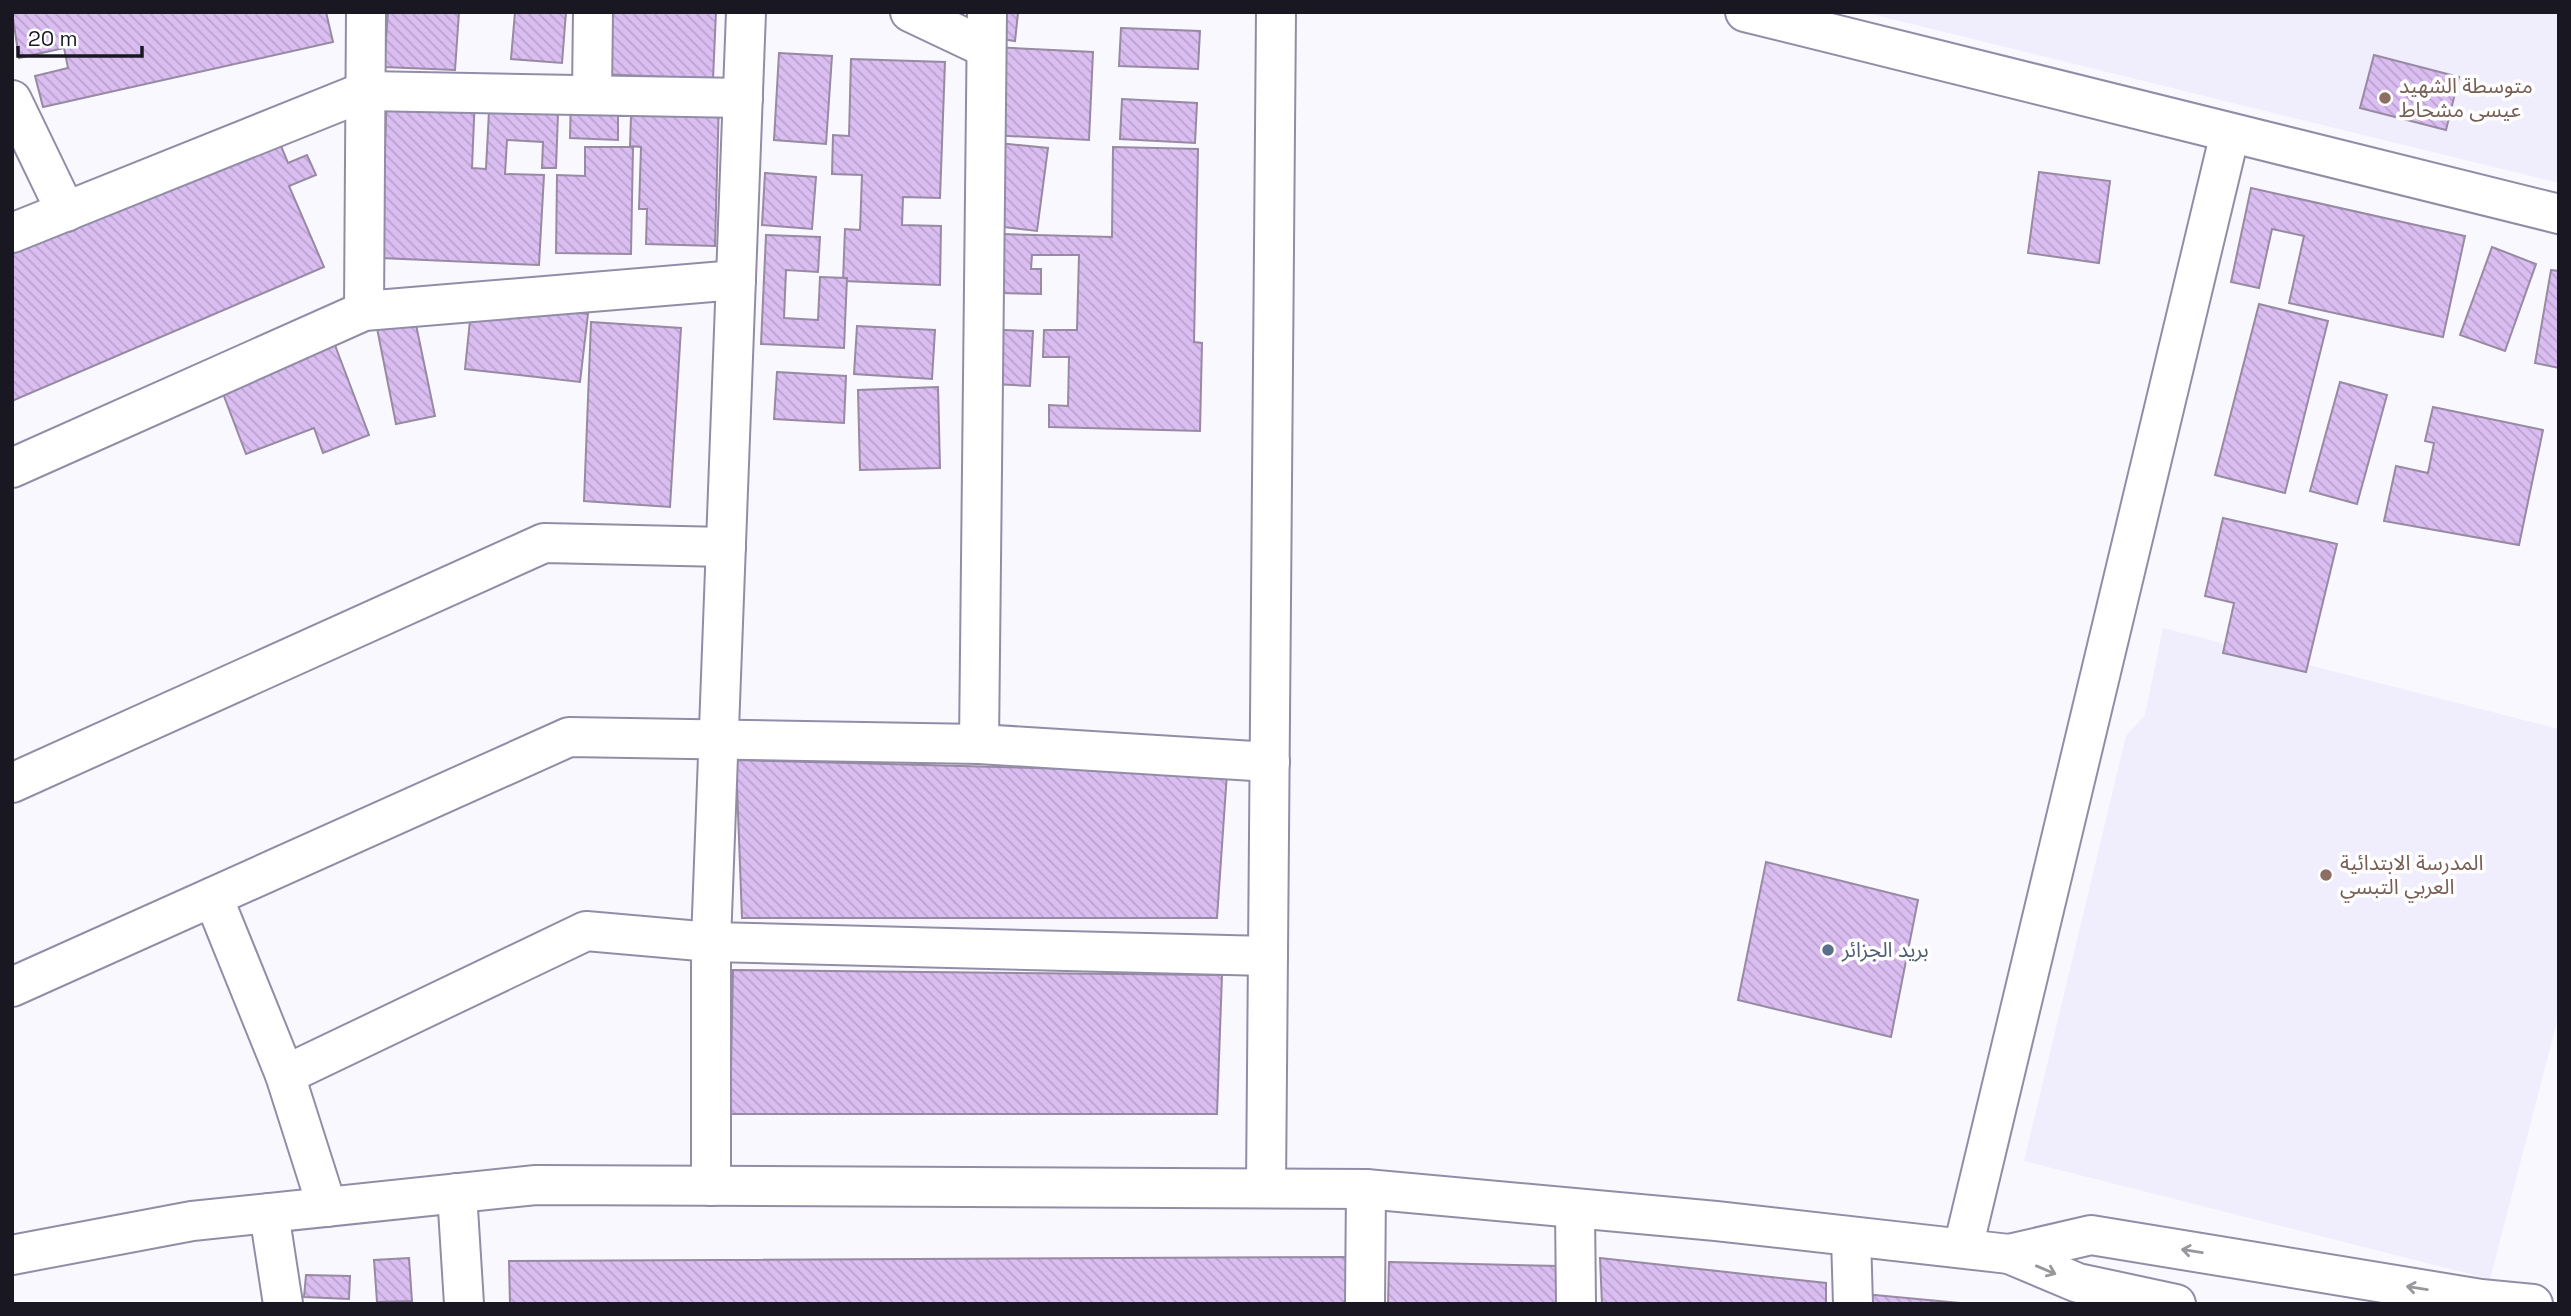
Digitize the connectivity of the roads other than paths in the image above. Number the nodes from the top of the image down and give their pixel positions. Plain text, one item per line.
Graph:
1 (366, 12) edge
2 (593, 12) edge
3 (746, 12) edge
4 (910, 12) edge
5 (1276, 12) edge
6 (1745, 12) edge
7 (987, 30) edge
8 (366, 91) junction
9 (592, 93) junction
10 (743, 98) junction
11 (12, 100) edge
12 (2230, 132) junction
13 (66, 212) junction
14 (2559, 214) edge
15 (12, 233) edge
16 (736, 280) junction
17 (364, 311) junction
18 (12, 468) edge
19 (726, 547) junction
20 (719, 739) junction
21 (979, 744) junction
22 (1270, 762) junction
23 (12, 783) edge
24 (213, 897) junction
25 (712, 942) junction
26 (1268, 956) junction
27 (12, 987) edge
28 (285, 1075) junction
29 (711, 1186) junction
30 (1266, 1188) junction
31 (1366, 1189) junction
32 (457, 1193) junction
33 (327, 1207) junction
34 (1575, 1209) junction
35 (268, 1213) junction
36 (1851, 1237) junction
37 (1963, 1248) junction
38 (2009, 1254) junction
39 (12, 1255) edge
40 (2559, 1295) edge
41 (283, 1304) edge
42 (464, 1304) edge
43 (1365, 1304) edge
44 (1576, 1304) edge
45 (1853, 1304) edge
46 (2176, 1304) edge
47 (2533, 1304) edge
48 (2543, 1304) edge

1 - 8 street
2 - 9 street
3 - 10 street
4 - 7 street
5 - 22 street
6 - 12 street
7 - 21 street
8 - 9 street
8 - 13 street
8 - 17 street
9 - 10 street
10 - 16 street
11 - 13 street
12 - 14 street
12 - 37 street
13 - 15 street
16 - 17 street
16 - 19 street
17 - 18 street
19 - 20 street
19 - 23 street
20 - 21 street
20 - 24 street
20 - 25 street
21 - 22 street
22 - 26 street
24 - 27 street
24 - 28 street
25 - 26 street
25 - 28 street
25 - 29 street
26 - 30 street
28 - 33 street
29 - 30 street
29 - 32 street
30 - 31 street
31 - 34 street
31 - 43 street
32 - 33 street
32 - 42 street
33 - 35 street
34 - 36 street
34 - 44 street
35 - 39 street
35 - 41 street
36 - 37 street
36 - 45 street
37 - 38 street
38 -> 46 street
47 -> 38 street
40 - 48 street

